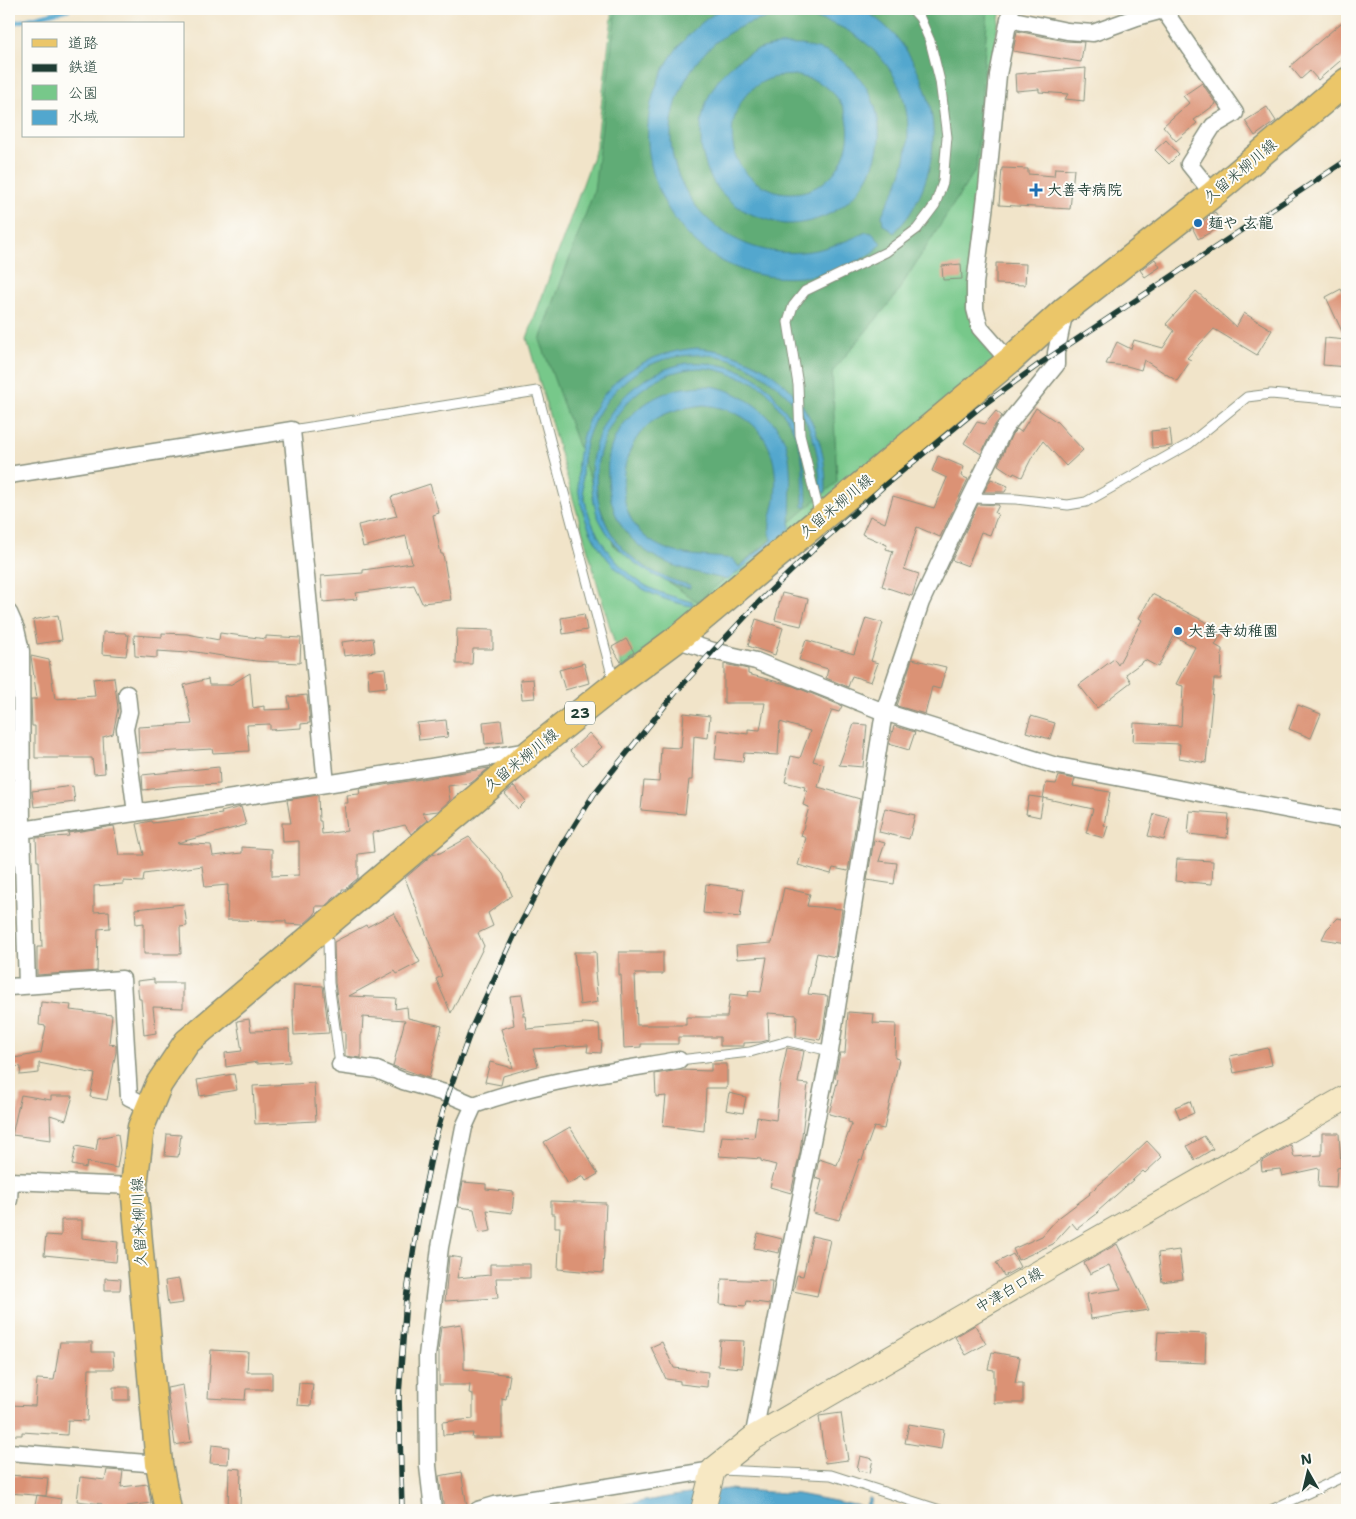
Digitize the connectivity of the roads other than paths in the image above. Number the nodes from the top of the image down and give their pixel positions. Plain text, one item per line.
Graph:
1 (912, 9) edge
2 (1163, 10) edge
3 (1010, 14) edge
4 (1347, 81) edge
5 (1213, 194) junction
6 (1065, 310) junction
7 (1008, 361) junction
8 (1347, 401) edge
9 (292, 430) junction
10 (9, 475) edge
11 (970, 498) junction
12 (820, 519) junction
13 (9, 613) edge
14 (12, 629) edge
15 (681, 636) junction
16 (615, 685) junction
17 (127, 694) dead end
18 (884, 712) junction
19 (532, 751) junction
20 (326, 784) junction
21 (136, 812) junction
22 (1347, 821) edge
23 (22, 830) junction
24 (322, 928) junction
25 (27, 984) junction
26 (9, 987) edge
27 (830, 1051) junction
28 (679, 1060) joint
29 (340, 1064) joint
30 (1347, 1097) edge
31 (474, 1105) junction
32 (149, 1108) junction
33 (9, 1181) edge
34 (134, 1186) junction
35 (9, 1200) edge
36 (753, 1438) junction
37 (9, 1452) edge
38 (158, 1464) junction
39 (711, 1475) junction
40 (1347, 1475) edge
41 (168, 1510) edge
42 (433, 1510) edge
43 (478, 1510) edge
44 (703, 1510) edge
45 (940, 1510) edge
46 (1272, 1510) edge

1 - 12 lane
2 - 3 street
2 - 5 street
3 - 7 street
4 - 5 main road, 久留米柳川線 / 23
5 - 6 main road, 久留米柳川線 / 23
6 - 7 main road, 久留米柳川線 / 23
6 - 11 street
7 - 12 main road, 久留米柳川線 / 23
8 - 11 lane
9 - 10 street
9 - 16 lane
9 - 20 street
11 - 18 street
12 - 15 main road, 久留米柳川線 / 23
13 - 14 street
14 - 23 street
15 - 16 main road, 久留米柳川線 / 23
15 - 18 street
16 - 19 main road, 久留米柳川線 / 23
17 - 21 street
18 - 22 street
18 - 27 street
19 - 20 street
19 - 24 main road, 久留米柳川線 / 23
20 - 21 street
21 - 23 street
23 - 25 street
24 - 29 lane
24 - 32 main road, 久留米柳川線 / 23
25 - 26 street
25 - 32 street
27 - 28 lane
27 - 36 street
28 - 31 street
29 - 31 street
30 - 36 main road, 中津白口線
31 - 42 street
32 - 34 main road, 久留米柳川線 / 23
33 - 34 street
33 - 35 street
34 - 38 main road, 久留米柳川線 / 23
36 - 39 main road, 中津白口線
37 - 38 street
38 - 41 main road, 久留米柳川線 / 23
39 - 43 street
39 - 44 main road
39 - 45 lane
40 - 46 lane

